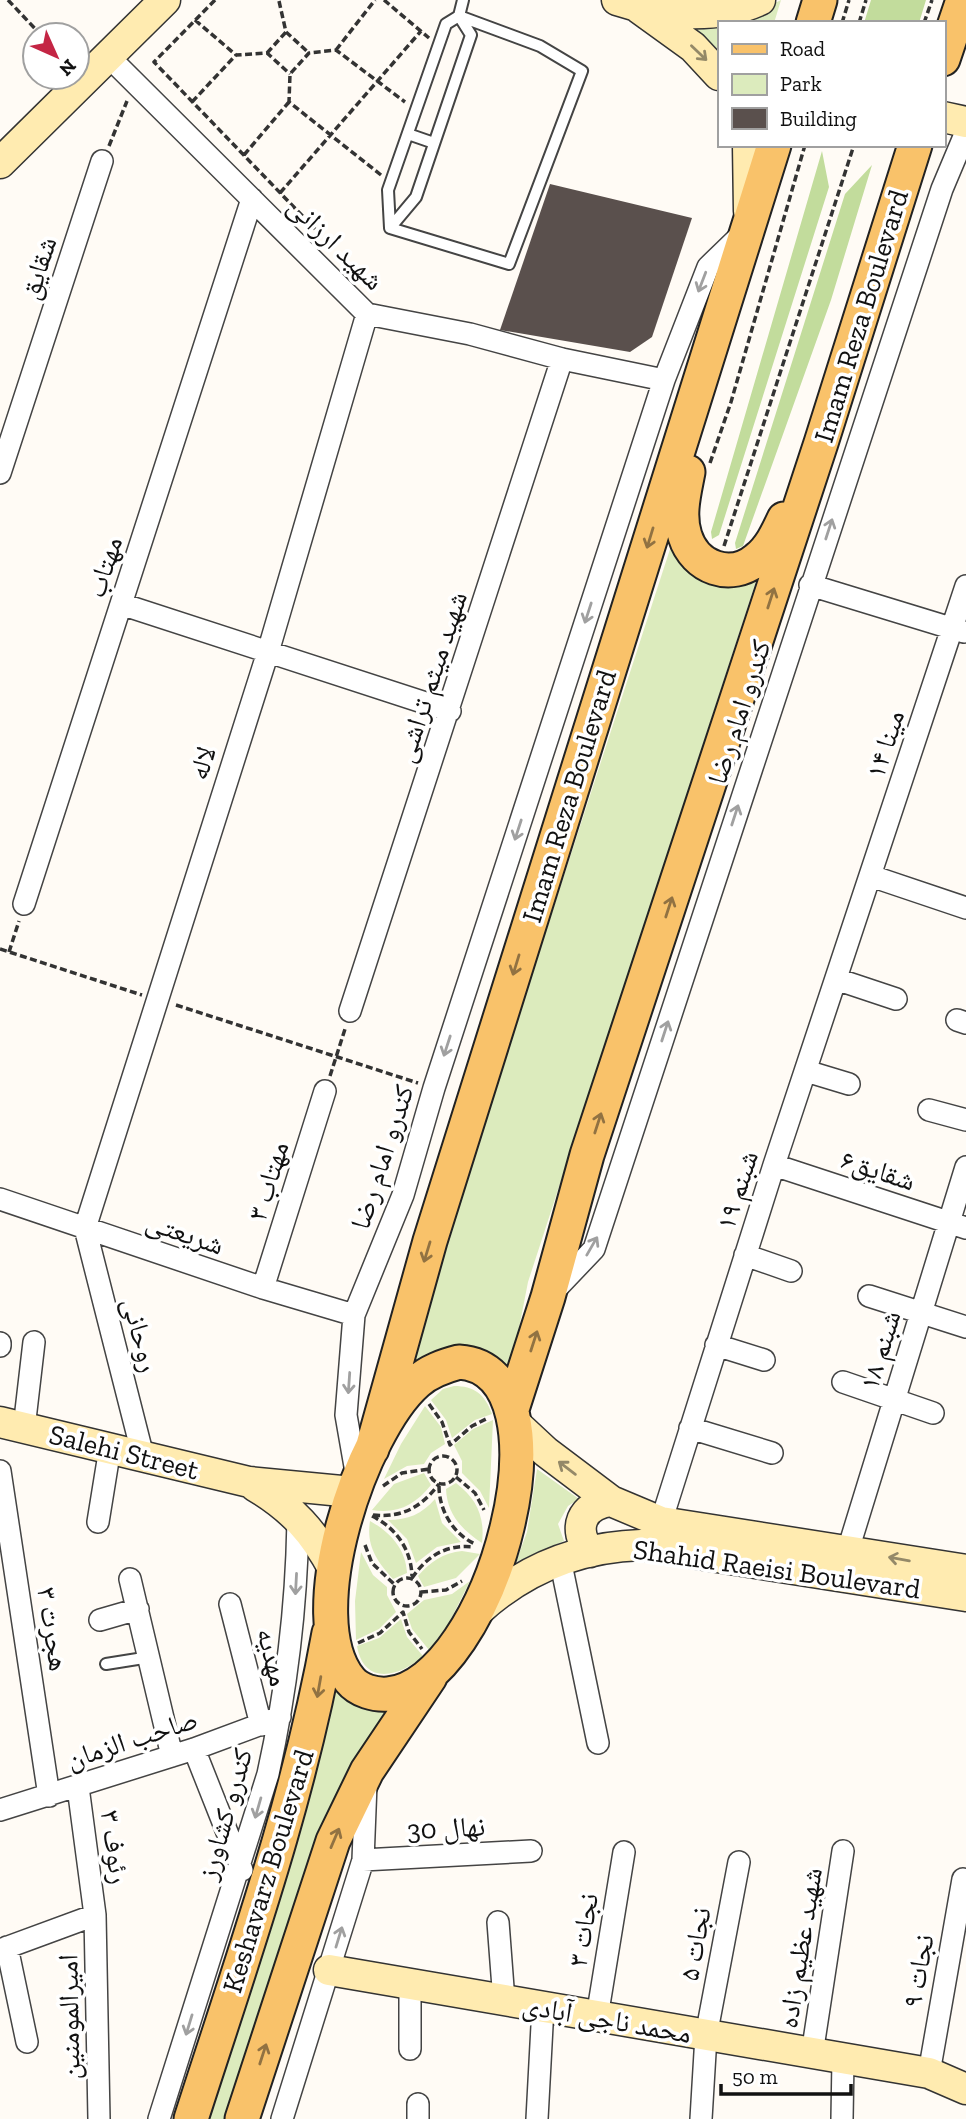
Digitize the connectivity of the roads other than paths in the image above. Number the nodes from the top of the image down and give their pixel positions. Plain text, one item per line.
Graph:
1 (165, 0) edge
2 (463, 0) edge
3 (760, 0) edge
4 (820, 0) edge
5 (963, 0) edge
6 (626, 3) edge
7 (458, 16) junction
8 (814, 21) edge
9 (952, 55) edge
10 (109, 57) junction
11 (718, 74) edge
12 (945, 117) edge
13 (966, 122) edge
14 (966, 132) edge
15 (408, 134) junction
16 (434, 143) junction
17 (748, 147) edge
18 (773, 147) edge
19 (914, 147) edge
20 (103, 160) road end
21 (0, 163) edge
22 (251, 200) junction
23 (747, 224) junction
24 (390, 228) junction
25 (869, 293) junction
26 (905, 301) junction
27 (367, 314) junction
28 (717, 325) junction
29 (562, 359) junction
30 (664, 380) junction
31 (821, 443) junction
32 (0, 472) edge
33 (810, 585) junction
34 (966, 586) edge
35 (121, 604) junction
36 (959, 631) edge
37 (268, 652) junction
38 (450, 711) junction
39 (871, 876) junction
40 (24, 904) road end
41 (966, 908) edge
42 (836, 979) junction
43 (896, 999) dead end
44 (350, 1011) road end
45 (806, 1071) junction
46 (849, 1084) dead end
47 (325, 1091) dead end
48 (929, 1110) dead end
49 (966, 1120) edge
50 (774, 1166) junction
51 (966, 1167) edge
52 (403, 1195) junction
53 (0, 1199) edge
54 (443, 1205) junction
55 (957, 1225) edge
56 (85, 1228) junction
57 (745, 1255) junction
58 (791, 1271) dead end
59 (263, 1288) junction
60 (869, 1296) dead end
61 (548, 1297) junction
62 (921, 1311) junction
63 (354, 1315) junction
64 (966, 1327) edge
65 (34, 1342) dead end
66 (716, 1345) junction
67 (764, 1360) dead end
68 (843, 1382) dead end
69 (894, 1399) junction
70 (933, 1413) dead end
71 (509, 1416) junction
72 (12, 1425) edge
73 (690, 1428) junction
74 (110, 1448) junction
75 (772, 1453) dead end
76 (143, 1456) junction
77 (0, 1478) edge
78 (249, 1482) junction
79 (368, 1490) junction
80 (611, 1501) junction
81 (298, 1516) junction
82 (98, 1522) dead end
83 (661, 1522) junction
84 (4, 1525) edge
85 (848, 1550) junction
86 (590, 1552) junction
87 (560, 1559) junction
88 (334, 1570) junction
89 (966, 1570) edge
90 (130, 1578) dead end
91 (966, 1596) edge
92 (230, 1604) dead end
93 (138, 1609) junction
94 (479, 1611) junction
95 (100, 1620) dead end
96 (331, 1620) junction
97 (150, 1657) junction
98 (431, 1663) junction
99 (106, 1664) dead end
100 (271, 1721) junction
101 (598, 1743) dead end
102 (194, 1749) junction
103 (172, 1756) junction
104 (367, 1771) junction
105 (78, 1787) junction
106 (49, 1796) junction
107 (0, 1810) edge
108 (531, 1851) dead end
109 (843, 1851) dead end
110 (624, 1852) dead end
111 (363, 1860) junction
112 (739, 1862) dead end
113 (254, 1875) junction
114 (963, 1879) dead end
115 (96, 1915) junction
116 (499, 1922) dead end
117 (4, 1949) edge
118 (329, 1970) junction
119 (410, 1984) junction
120 (504, 2001) junction
121 (542, 2007) junction
122 (597, 2017) junction
123 (706, 2036) junction
124 (27, 2042) dead end
125 (410, 2049) dead end
126 (812, 2053) junction
127 (843, 2059) junction
128 (929, 2073) junction
129 (966, 2089) edge
130 (99, 2119) edge
131 (159, 2119) edge
132 (191, 2119) edge
133 (242, 2119) edge
134 (282, 2119) edge
135 (537, 2119) edge
136 (701, 2119) edge
137 (842, 2119) edge

1 - 10 main road
2 - 7 lane
3 - 6 main road
4 - 8 main road
5 - 9 main road
6 -> 11 main road
7 - 15 lane
7 - 16 lane
7 - 24 lane
10 - 21 main road
10 - 22 street, شهید ارزانی
12 - 13 main road
14 - 26 street, کندرو امام رضا
15 - 16 lane
15 - 24 lane
16 - 24 lane
17 - 23 main road
18 - 23 main road, Imam Reza Boulevard
19 - 25 main road, Imam Reza Boulevard
20 - 32 street, شقایق
22 - 27 street, شهید ارزانی
22 - 35 street, مهتاب
23 - 28 main road, Imam Reza Boulevard
23 -> 30 street, کندرو امام رضا
25 - 26 street
25 - 31 main road, Imam Reza Boulevard
33 -> 26 street, کندرو امام رضا
27 - 29 street, شهید ارزانی
27 - 37 street, لاله
28 - 31 main road
28 -> 54 main road, Imam Reza Boulevard
29 - 30 street, شهید ارزانی
29 - 38 street, شهید میثم تراشی
30 -> 52 street, کندرو امام رضا
61 -> 31 main road, Imam Reza Boulevard
33 - 36 street
61 -> 33 street, کندرو امام رضا
34 - 36 street, مینا ۱۴
35 - 37 street
35 - 40 street, مهتاب
36 - 39 street, مینا ۱۴
37 - 38 street
37 - 56 street, لاله
38 - 44 street, شهید میثم تراشی
39 - 41 street
39 - 42 street, شبنم ۱۹
42 - 43 street
42 - 45 street, شبنم ۱۹
45 - 46 street
45 - 50 street, شبنم ۱۹
47 - 59 street, مهتاب ۳
48 - 49 street
50 - 55 street, شقایق۶
50 - 57 street, شبنم ۱۹
51 - 55 street, شبنم ۱۸
52 - 54 street
52 - 63 street, کندرو امام رضا
53 - 56 street, شریعتی
54 -> 79 main road, Imam Reza Boulevard
55 - 62 street, شبنم ۱۸
56 - 59 street, شریعتی
56 - 76 street, روحانی
57 - 58 street
57 - 66 street, شبنم ۱۹
59 - 63 street, شریعتی
60 - 62 street
71 -> 61 main road, Imam Reza Boulevard
62 - 64 street
62 - 69 street, شبنم ۱۸
63 -> 79 street, کندرو امام رضا
65 - 72 street
66 - 67 street
66 - 73 street, شبنم ۱۹
68 - 69 street
69 - 70 street
69 - 85 street, شبنم ۱۸
71 - 79 main road
80 -> 71 main road, Shahid Raeisi Boulevard
71 - 94 main road, Imam Reza Boulevard
72 - 74 main road, Salehi Street
73 - 75 street
73 - 83 street, شبنم ۱۹
74 - 76 main road, Salehi Street
74 - 82 street
76 - 78 main road, Salehi Street
77 - 84 street, هجرت ۳
78 - 79 main road
78 - 81 main road
79 - 88 main road, Imam Reza Boulevard
80 - 83 main road, Shahid Raeisi Boulevard
80 - 86 main road
81 - 88 main road
81 -> 100 street, کندرو کشاورز
83 - 85 main road, Shahid Raeisi Boulevard
84 - 106 street, هجرت ۳
89 -> 85 main road, Shahid Raeisi Boulevard
86 - 87 main road, Shahid Raeisi Boulevard
86 - 91 main road, Shahid Raeisi Boulevard
87 - 94 main road, Shahid Raeisi Boulevard
87 - 101 street
88 - 96 main road, Imam Reza Boulevard
90 - 93 street
92 - 100 street, مهدیه
93 - 95 street
93 - 97 street
94 - 98 main road, Keshavarz Boulevard
96 - 98 main road
96 -> 113 main road, Keshavarz Boulevard
97 - 99 lane
97 - 103 street
98 - 104 main road, Keshavarz Boulevard
100 - 102 street, صاحب الزمان
100 -> 113 street, کندرو کشاورز
102 - 103 street, صاحب الزمان
102 - 113 street
103 - 105 street, صاحب الزمان
104 - 111 street
133 -> 104 main road, Keshavarz Boulevard
105 - 106 street, صاحب الزمان
105 - 115 street, رئوف ۳
106 - 107 street, صاحب الزمان
108 - 111 street, نهال 30
109 - 126 street, شهید عظیم زاده
110 - 122 street, نجات ۳
118 -> 111 street
112 - 123 street, نجات ۵
113 -> 131 street, کندرو کشاورز
113 - 132 main road, Keshavarz Boulevard
114 - 128 street, نجات ۹
115 - 117 street
115 - 130 street, امیرالمومنین
116 - 120 street
117 - 124 street
118 - 119 main road, محمد ناجی آبادی
118 - 134 street
119 - 120 main road, محمد ناجی آبادی
119 - 125 street
120 - 121 main road, محمد ناجی آبادی
121 - 122 main road, محمد ناجی آبادی
121 - 135 street
122 - 123 main road, محمد ناجی آبادی
123 - 126 main road, محمد ناجی آبادی
123 - 136 street, نجات ۵
126 - 127 main road, محمد ناجی آبادی
127 - 128 main road, محمد ناجی آبادی
127 - 137 street
128 - 129 main road, محمد ناجی آبادی

